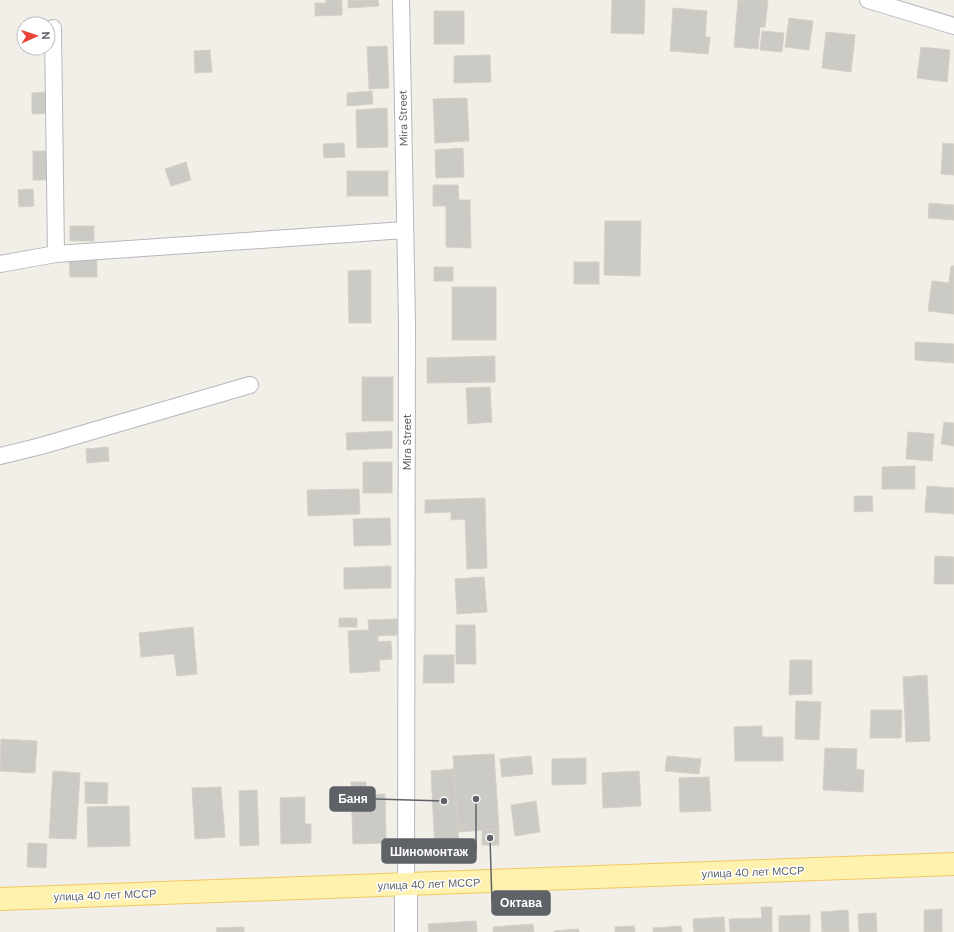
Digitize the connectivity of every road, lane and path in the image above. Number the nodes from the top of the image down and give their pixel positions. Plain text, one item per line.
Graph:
1 (401, 0) edge
2 (868, 0) edge
3 (954, 26) edge
4 (53, 56) edge
5 (405, 230) junction
6 (56, 254) junction
7 (0, 264) edge
8 (250, 385) dead end
9 (0, 456) edge
10 (954, 864) edge
11 (406, 885) junction
12 (0, 899) edge
13 (406, 932) edge

1 - 5 street, Mira Street
2 - 3 street
4 - 6 street
5 - 6 street
5 - 11 street, Mira Street
6 - 7 street
8 - 9 street
10 - 11 main road, улица 40 лет МССР
11 - 12 main road, улица 40 лет МССР
11 - 13 street

